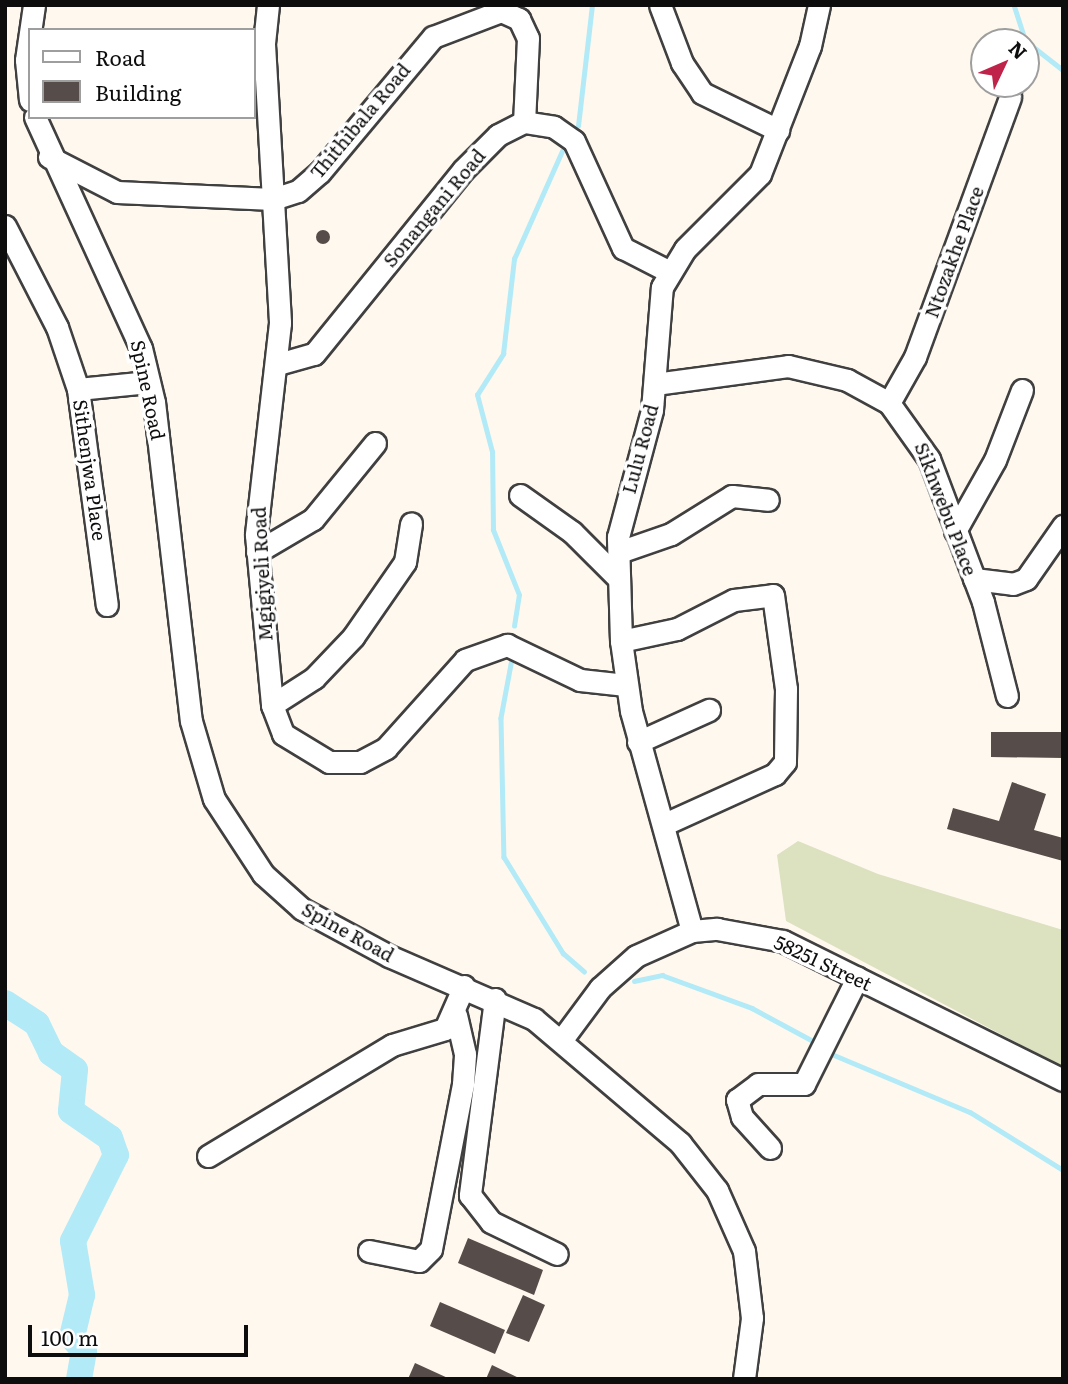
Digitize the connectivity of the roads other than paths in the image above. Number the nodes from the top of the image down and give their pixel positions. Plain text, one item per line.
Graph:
1 (34, 5) edge
2 (268, 5) edge
3 (660, 5) edge
4 (819, 5) edge
5 (31, 28) edge
6 (28, 46) edge
7 (28, 80) edge
8 (1010, 98) edge
9 (36, 119) edge
10 (524, 122) junction
11 (778, 130) junction
12 (49, 158) junction
13 (273, 199) junction
14 (5, 226) edge
15 (670, 272) junction
16 (278, 364) junction
17 (149, 382) junction
18 (655, 384) junction
19 (78, 388) junction
20 (1022, 390) dead end
21 (889, 403) junction
22 (375, 443) dead end
23 (520, 495) dead end
24 (768, 500) dead end
25 (411, 523) dead end
26 (1063, 526) edge
27 (955, 531) junction
28 (257, 552) junction
29 (619, 552) junction
30 (619, 579) junction
31 (974, 579) junction
32 (107, 605) dead end
33 (621, 641) junction
34 (626, 685) junction
35 (1007, 696) dead end
36 (272, 705) junction
37 (709, 710) dead end
38 (638, 742) junction
39 (667, 823) junction
40 (692, 931) junction
41 (857, 978) junction
42 (464, 986) junction
43 (495, 999) junction
44 (456, 1015) junction
45 (563, 1038) junction
46 (1063, 1080) edge
47 (770, 1148) dead end
48 (208, 1156) dead end
49 (369, 1251) dead end
50 (557, 1254) dead end
51 (744, 1379) edge

1 - 5 street
2 - 13 street, Mgigiyeli Road
3 - 11 street
4 - 11 street, Lulu Road
6 - 7 street
8 - 21 street, Ntozakhe Place
9 - 12 street, Spine Road
10 - 13 street, Thithibala Road
10 - 15 street
10 - 16 street, Sonangani Road
11 - 15 street, Lulu Road
12 - 13 street, Thithibala Road
12 - 17 street, Spine Road
13 - 16 street, Mgigiyeli Road
14 - 19 street, Sithenjwa Place
15 - 18 street, Lulu Road
16 - 28 street, Mgigiyeli Road
17 - 19 street
17 - 42 street, Spine Road
18 - 21 street, Sikhwebu Place
18 - 29 street, Lulu Road
19 - 32 street, Sithenjwa Place
20 - 27 street
21 - 27 street, Sikhwebu Place
22 - 28 street
23 - 30 street
24 - 29 street
25 - 36 street
26 - 31 street
27 - 31 street, Sikhwebu Place
28 - 36 street, Mgigiyeli Road
29 - 30 street, Lulu Road
30 - 33 street, Lulu Road
31 - 35 street, Sikhwebu Place
33 - 34 street, Lulu Road
33 - 39 street
34 - 36 street, Mgigiyeli Road
34 - 38 street, Lulu Road
37 - 38 street
38 - 39 street, Lulu Road
39 - 40 street, Lulu Road
40 - 41 street, 58251 Street
40 - 45 street
41 - 46 street, 58251 Street
41 - 47 street
42 - 43 street, Spine Road
42 - 44 street
43 - 45 street, Spine Road
43 - 50 street
44 - 48 street
44 - 49 street
45 - 51 street, Spine Road

